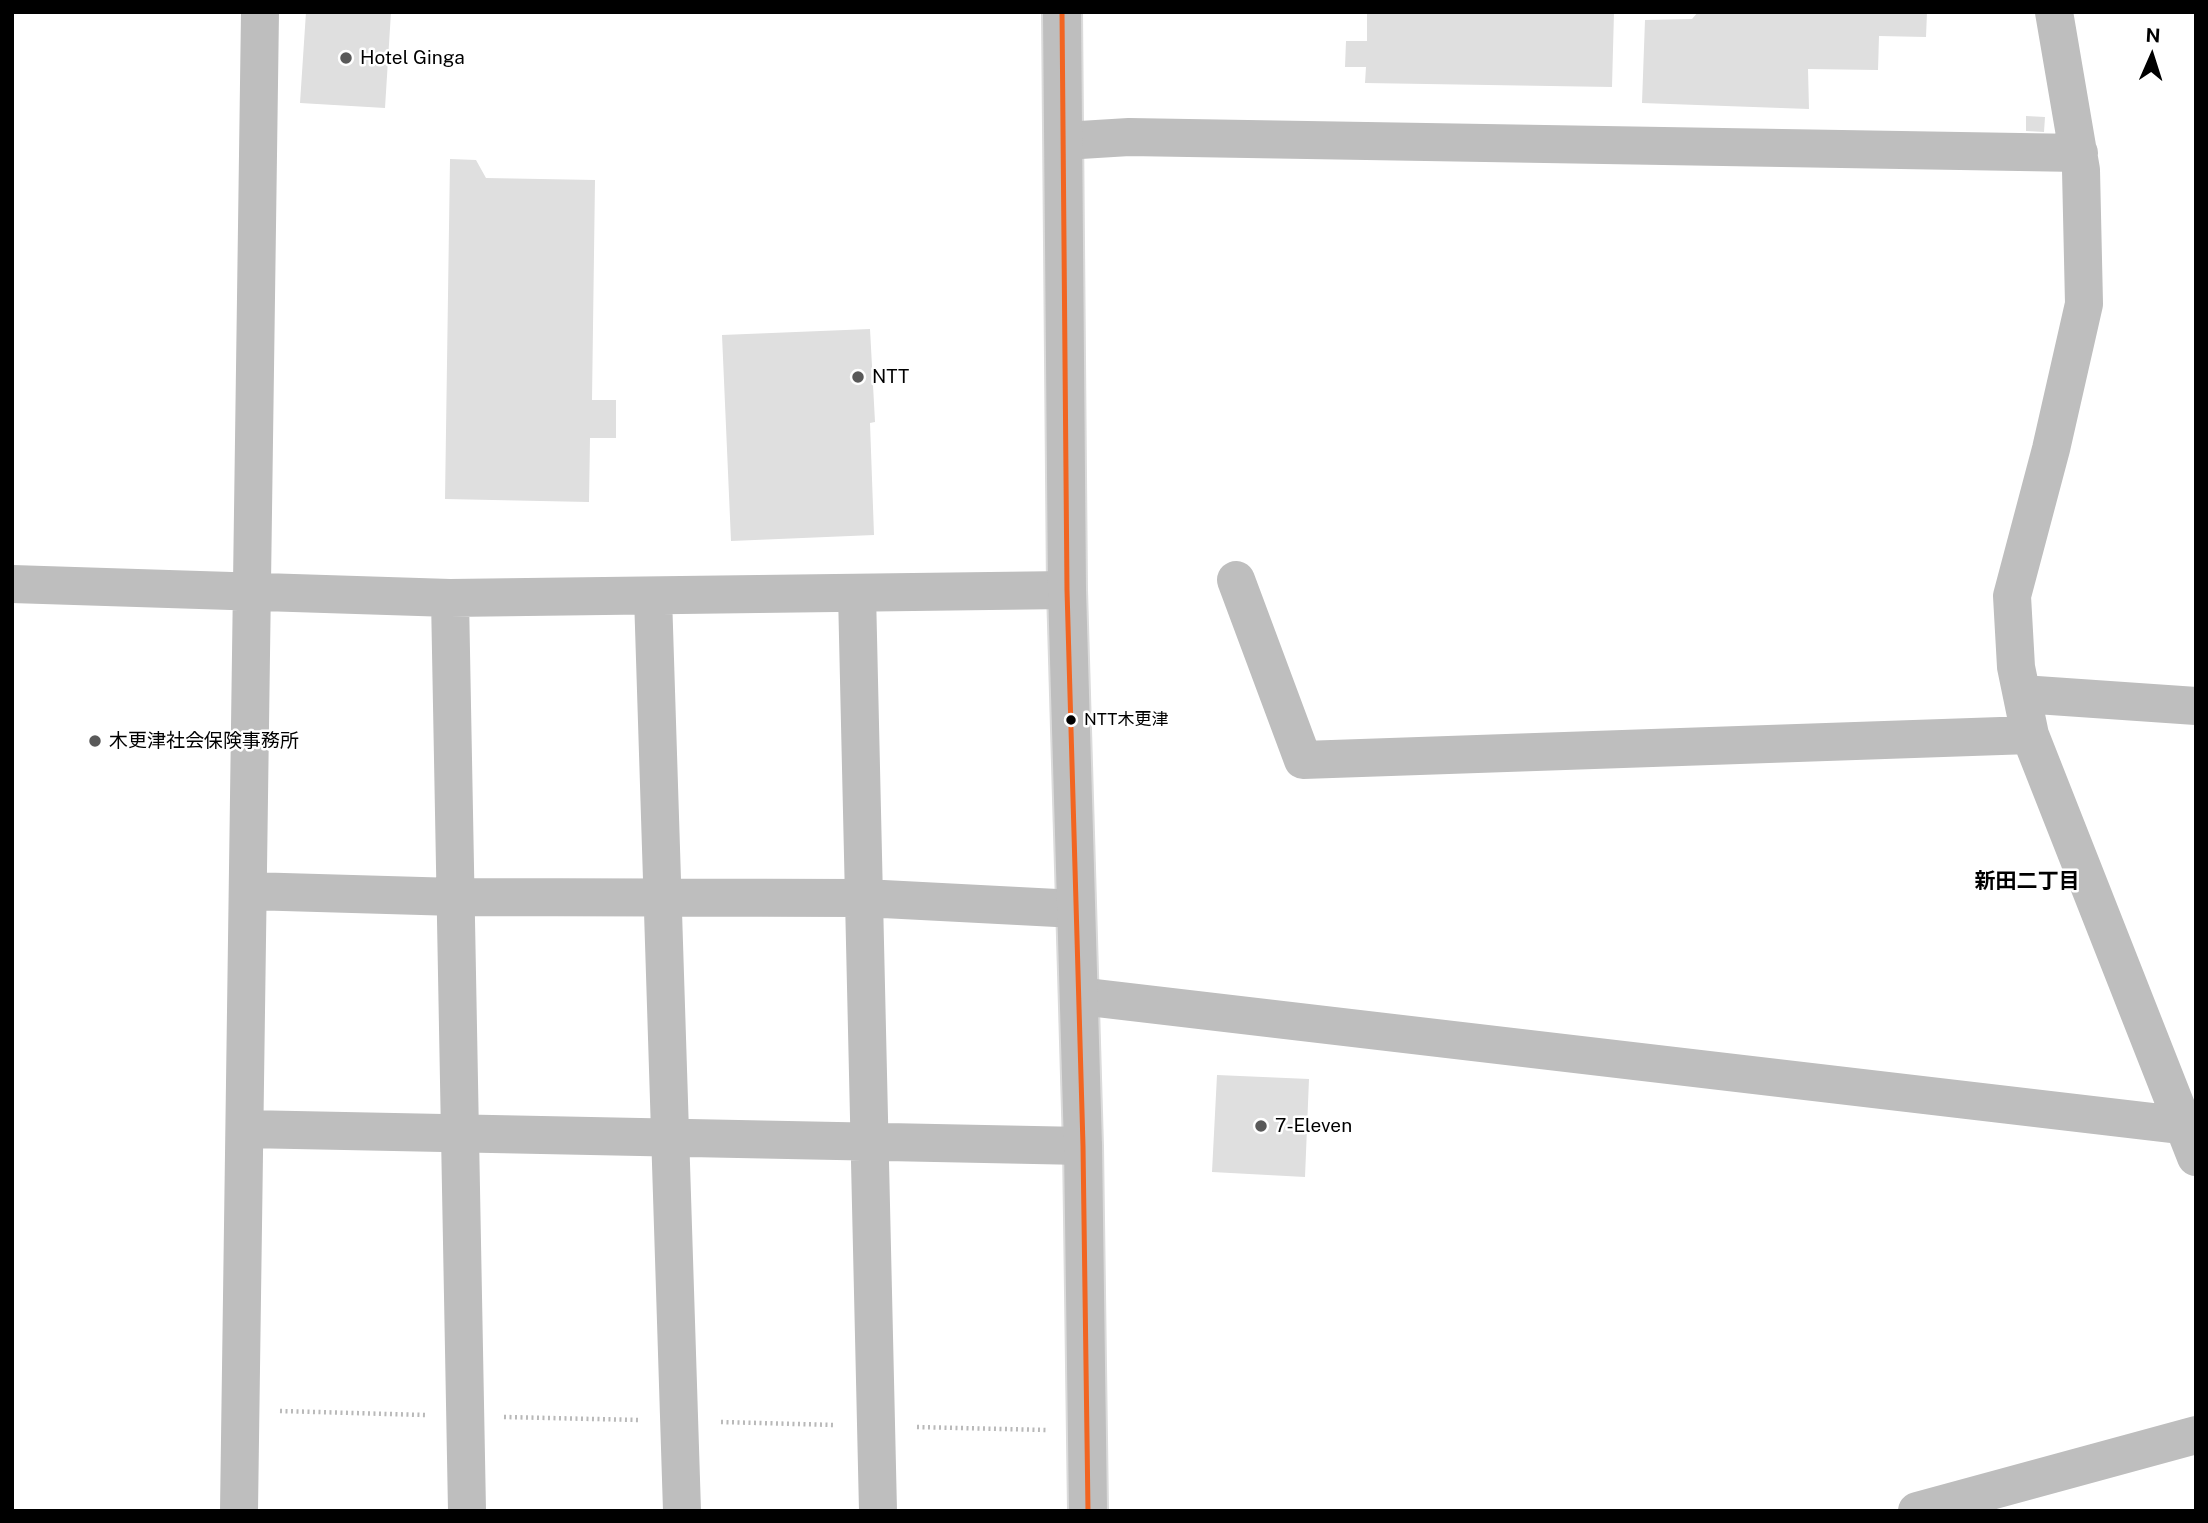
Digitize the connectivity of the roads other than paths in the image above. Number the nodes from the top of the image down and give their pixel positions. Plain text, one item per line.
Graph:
1 (260, 12) edge
2 (1062, 12) edge
3 (2054, 12) edge
4 (1064, 141) junction
5 (2079, 153) junction
6 (1236, 580) dead end
7 (12, 584) edge
8 (1067, 590) junction
9 (254, 592) junction
10 (857, 593) junction
11 (653, 596) junction
12 (450, 598) junction
13 (2022, 694) junction
14 (2196, 706) edge
15 (2030, 735) junction
16 (249, 891) junction
17 (663, 895) junction
18 (456, 897) junction
19 (864, 898) junction
20 (1076, 909) junction
21 (1079, 996) junction
22 (246, 1129) junction
23 (460, 1133) junction
24 (2192, 1136) edge
25 (670, 1137) junction
26 (869, 1141) junction
27 (1083, 1146) junction
28 (2196, 1435) edge
29 (239, 1511) edge
30 (467, 1511) edge
31 (682, 1511) edge
32 (878, 1511) edge
33 (1088, 1511) edge
34 (1917, 1511) edge

1 - 9 street
2 - 4 street
3 - 5 street
4 - 5 street
4 - 8 street
5 - 13 street
6 - 15 street
7 - 9 street
8 - 10 street
8 - 20 street
9 - 12 street
9 - 16 street
10 - 11 street
10 - 19 street
11 - 12 street
11 - 17 street
12 - 18 street
13 - 14 street
13 - 15 street
15 - 24 street
16 - 18 street
16 - 22 street
17 - 18 street
17 - 19 street
17 - 25 street
18 - 23 street
19 - 20 street
19 - 26 street
20 - 21 street
21 - 24 street
21 - 27 street
22 - 23 street
22 - 29 street
23 - 25 street
23 - 30 street
25 - 26 street
25 - 31 street
26 - 27 street
26 - 32 street
27 - 33 street
28 - 34 street

